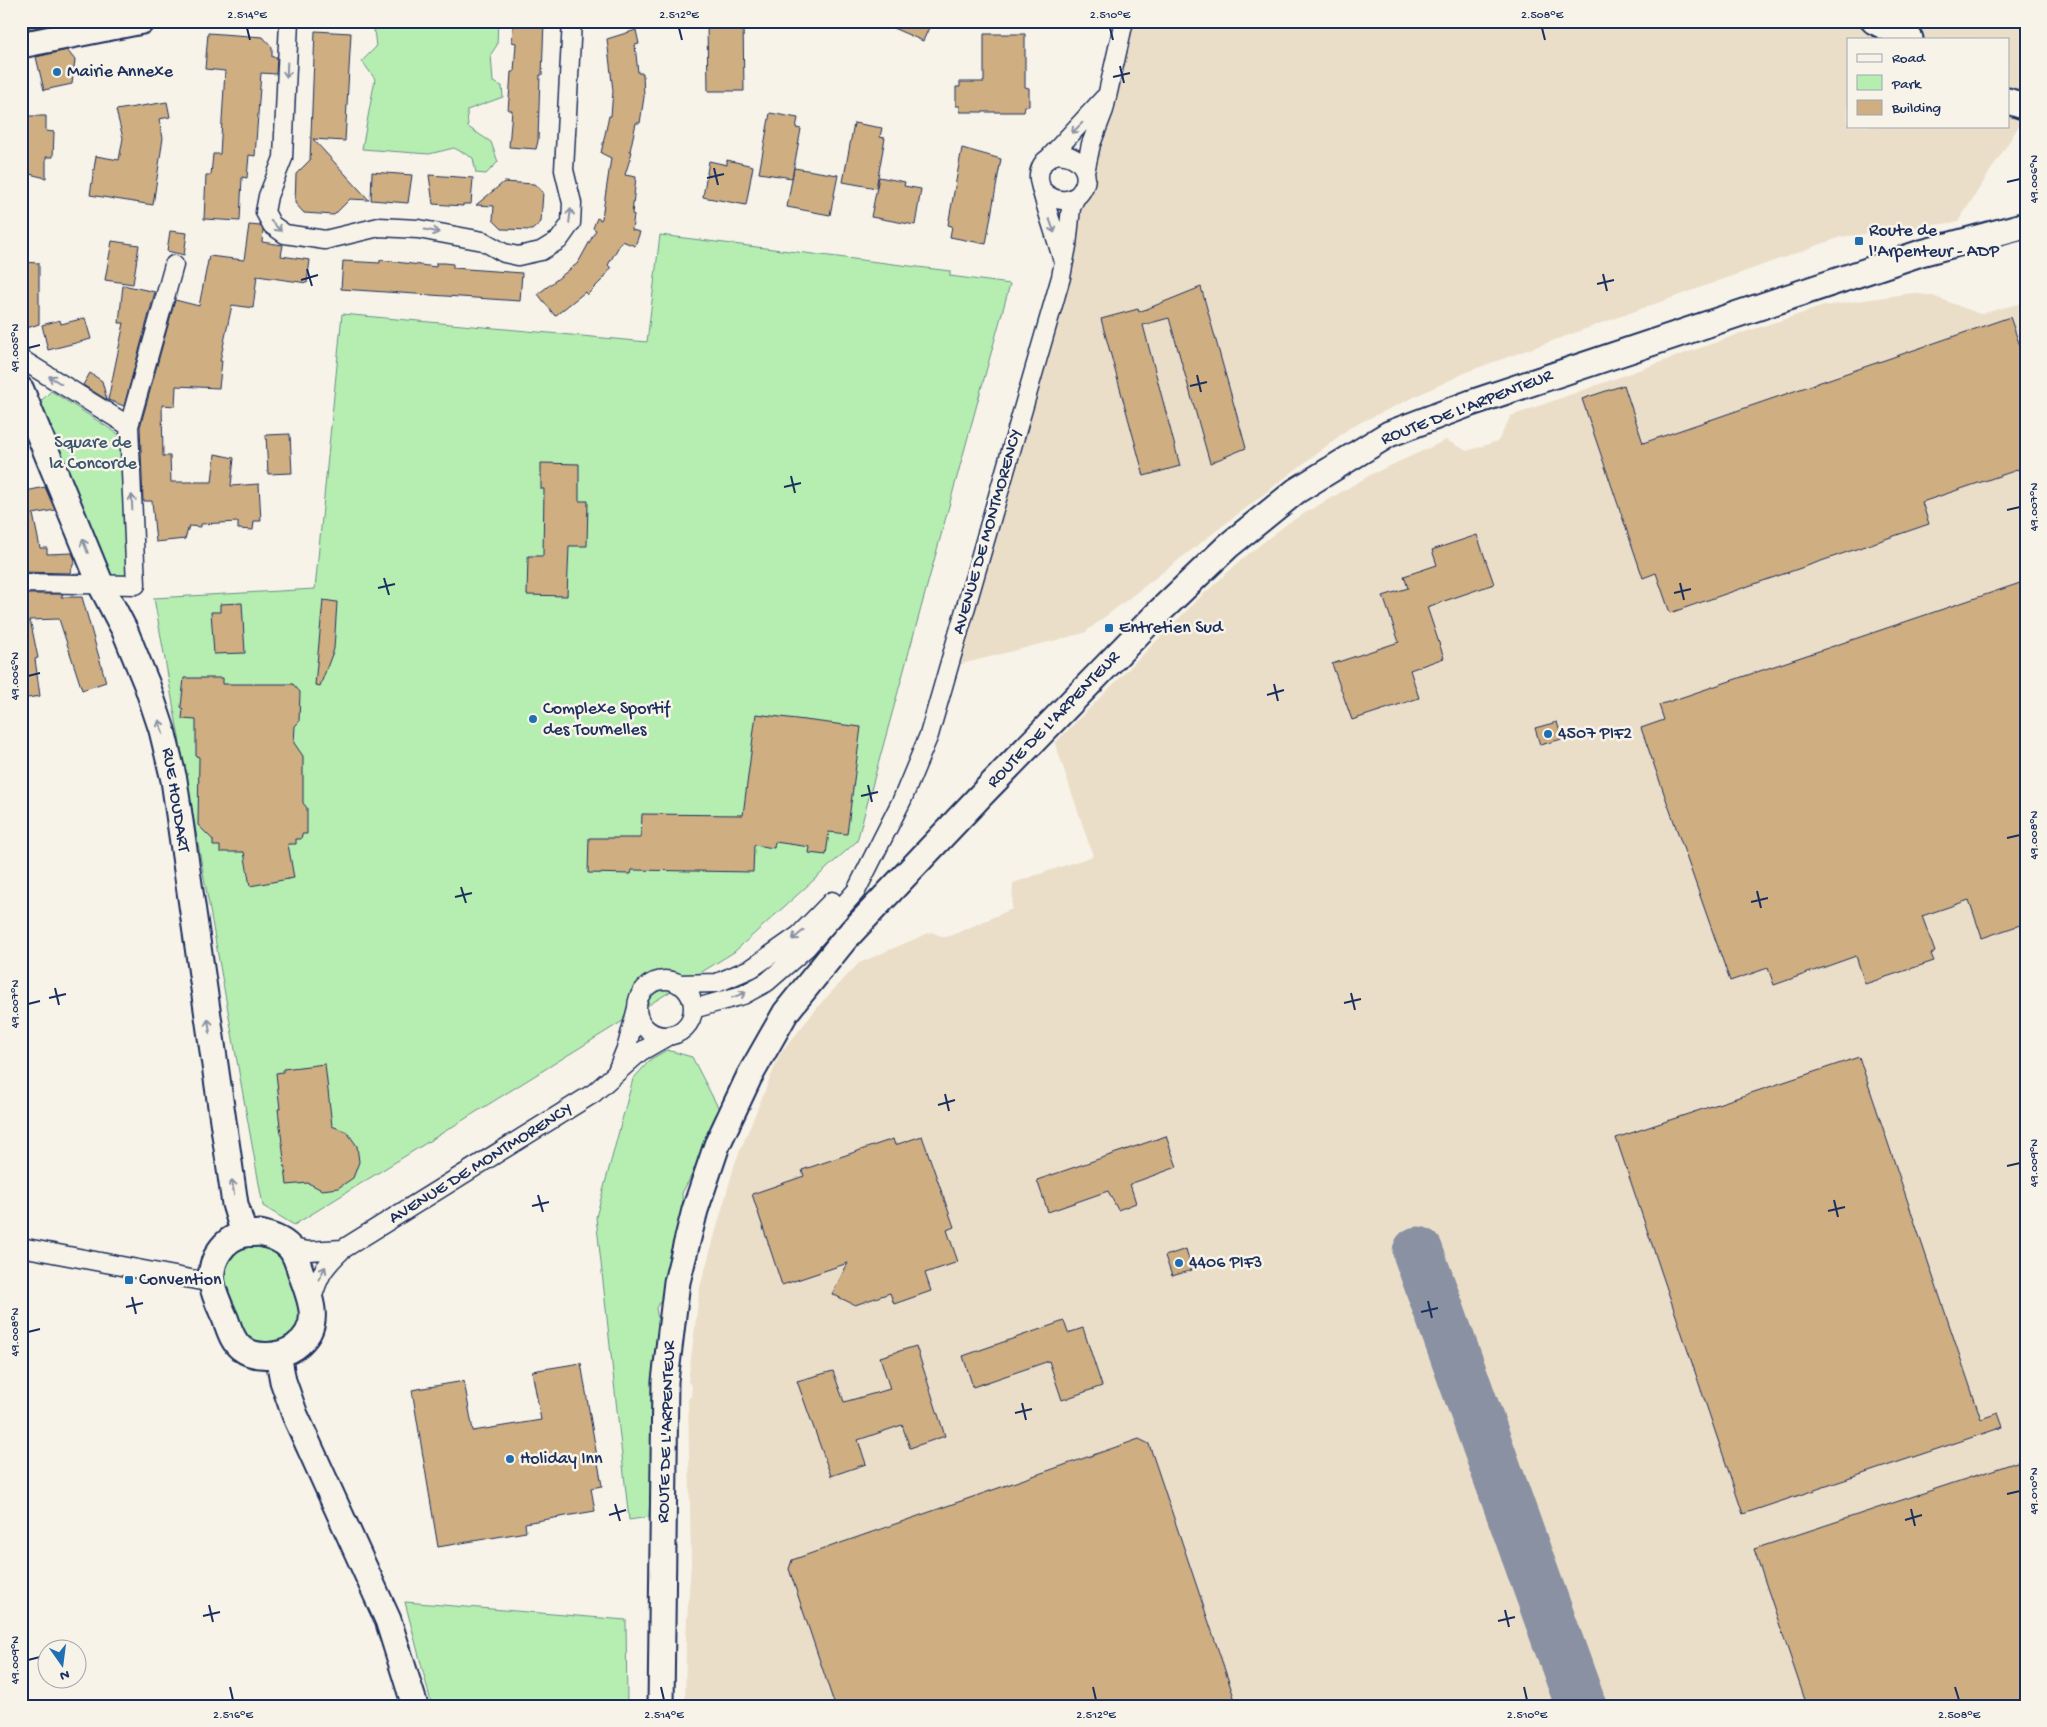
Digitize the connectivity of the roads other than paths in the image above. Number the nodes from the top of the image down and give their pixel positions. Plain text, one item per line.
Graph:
1 (142, 21) edge
2 (289, 21) edge
3 (572, 21) edge
4 (1124, 21) edge
5 (1874, 21) edge
6 (1908, 38) edge
7 (21, 45) edge
8 (2026, 95) edge
9 (1106, 96) junction
10 (2010, 100) edge
11 (2010, 102) edge
12 (2026, 107) edge
13 (1047, 160) junction
14 (1085, 172) junction
15 (1043, 191) junction
16 (1076, 196) junction
17 (2026, 225) edge
18 (1063, 261) junction
19 (174, 265) dead end
20 (21, 360) edge
21 (21, 390) edge
22 (129, 426) junction
23 (21, 583) edge
24 (101, 585) junction
25 (902, 800) junction
26 (678, 984) junction
27 (637, 1007) junction
28 (693, 1009) junction
29 (668, 1036) junction
30 (616, 1074) junction
31 (244, 1234) junction
32 (21, 1247) edge
33 (288, 1247) junction
34 (343, 1249) junction
35 (212, 1283) junction
36 (312, 1302) junction
37 (278, 1354) junction
38 (414, 1706) edge
39 (661, 1706) edge

1 - 7 main road
2 -> 3 street
4 - 9 street
5 - 6 main road
8 - 10 main road
9 -> 13 street
9 - 14 street
11 - 12 main road
13 - 14 street
13 - 15 street
14 - 16 street
15 - 16 street
15 -> 18 street, AVENUE DE MONTMORENCY
16 - 18 street, AVENUE DE MONTMORENCY
17 - 39 main road, ROUTE DE L'ARPENTEUR
18 - 25 street, AVENUE DE MONTMORENCY
19 - 22 street
22 -> 20 street
24 -> 21 main road, RUE HOUDART
24 -> 22 street
23 - 24 street
31 -> 24 main road, RUE HOUDART
25 -> 26 street, AVENUE DE MONTMORENCY
28 -> 25 street, AVENUE DE MONTMORENCY
26 - 27 street
26 - 28 street
27 - 29 street
27 - 30 street, AVENUE DE MONTMORENCY
28 - 29 street
29 - 30 street, AVENUE DE MONTMORENCY
30 - 34 street, AVENUE DE MONTMORENCY
31 - 33 main road
31 - 35 main road
32 - 35 street
33 - 34 street, AVENUE DE MONTMORENCY
33 - 36 main road
36 -> 34 street, AVENUE DE MONTMORENCY
35 - 37 main road
36 - 37 main road
37 - 38 main road

